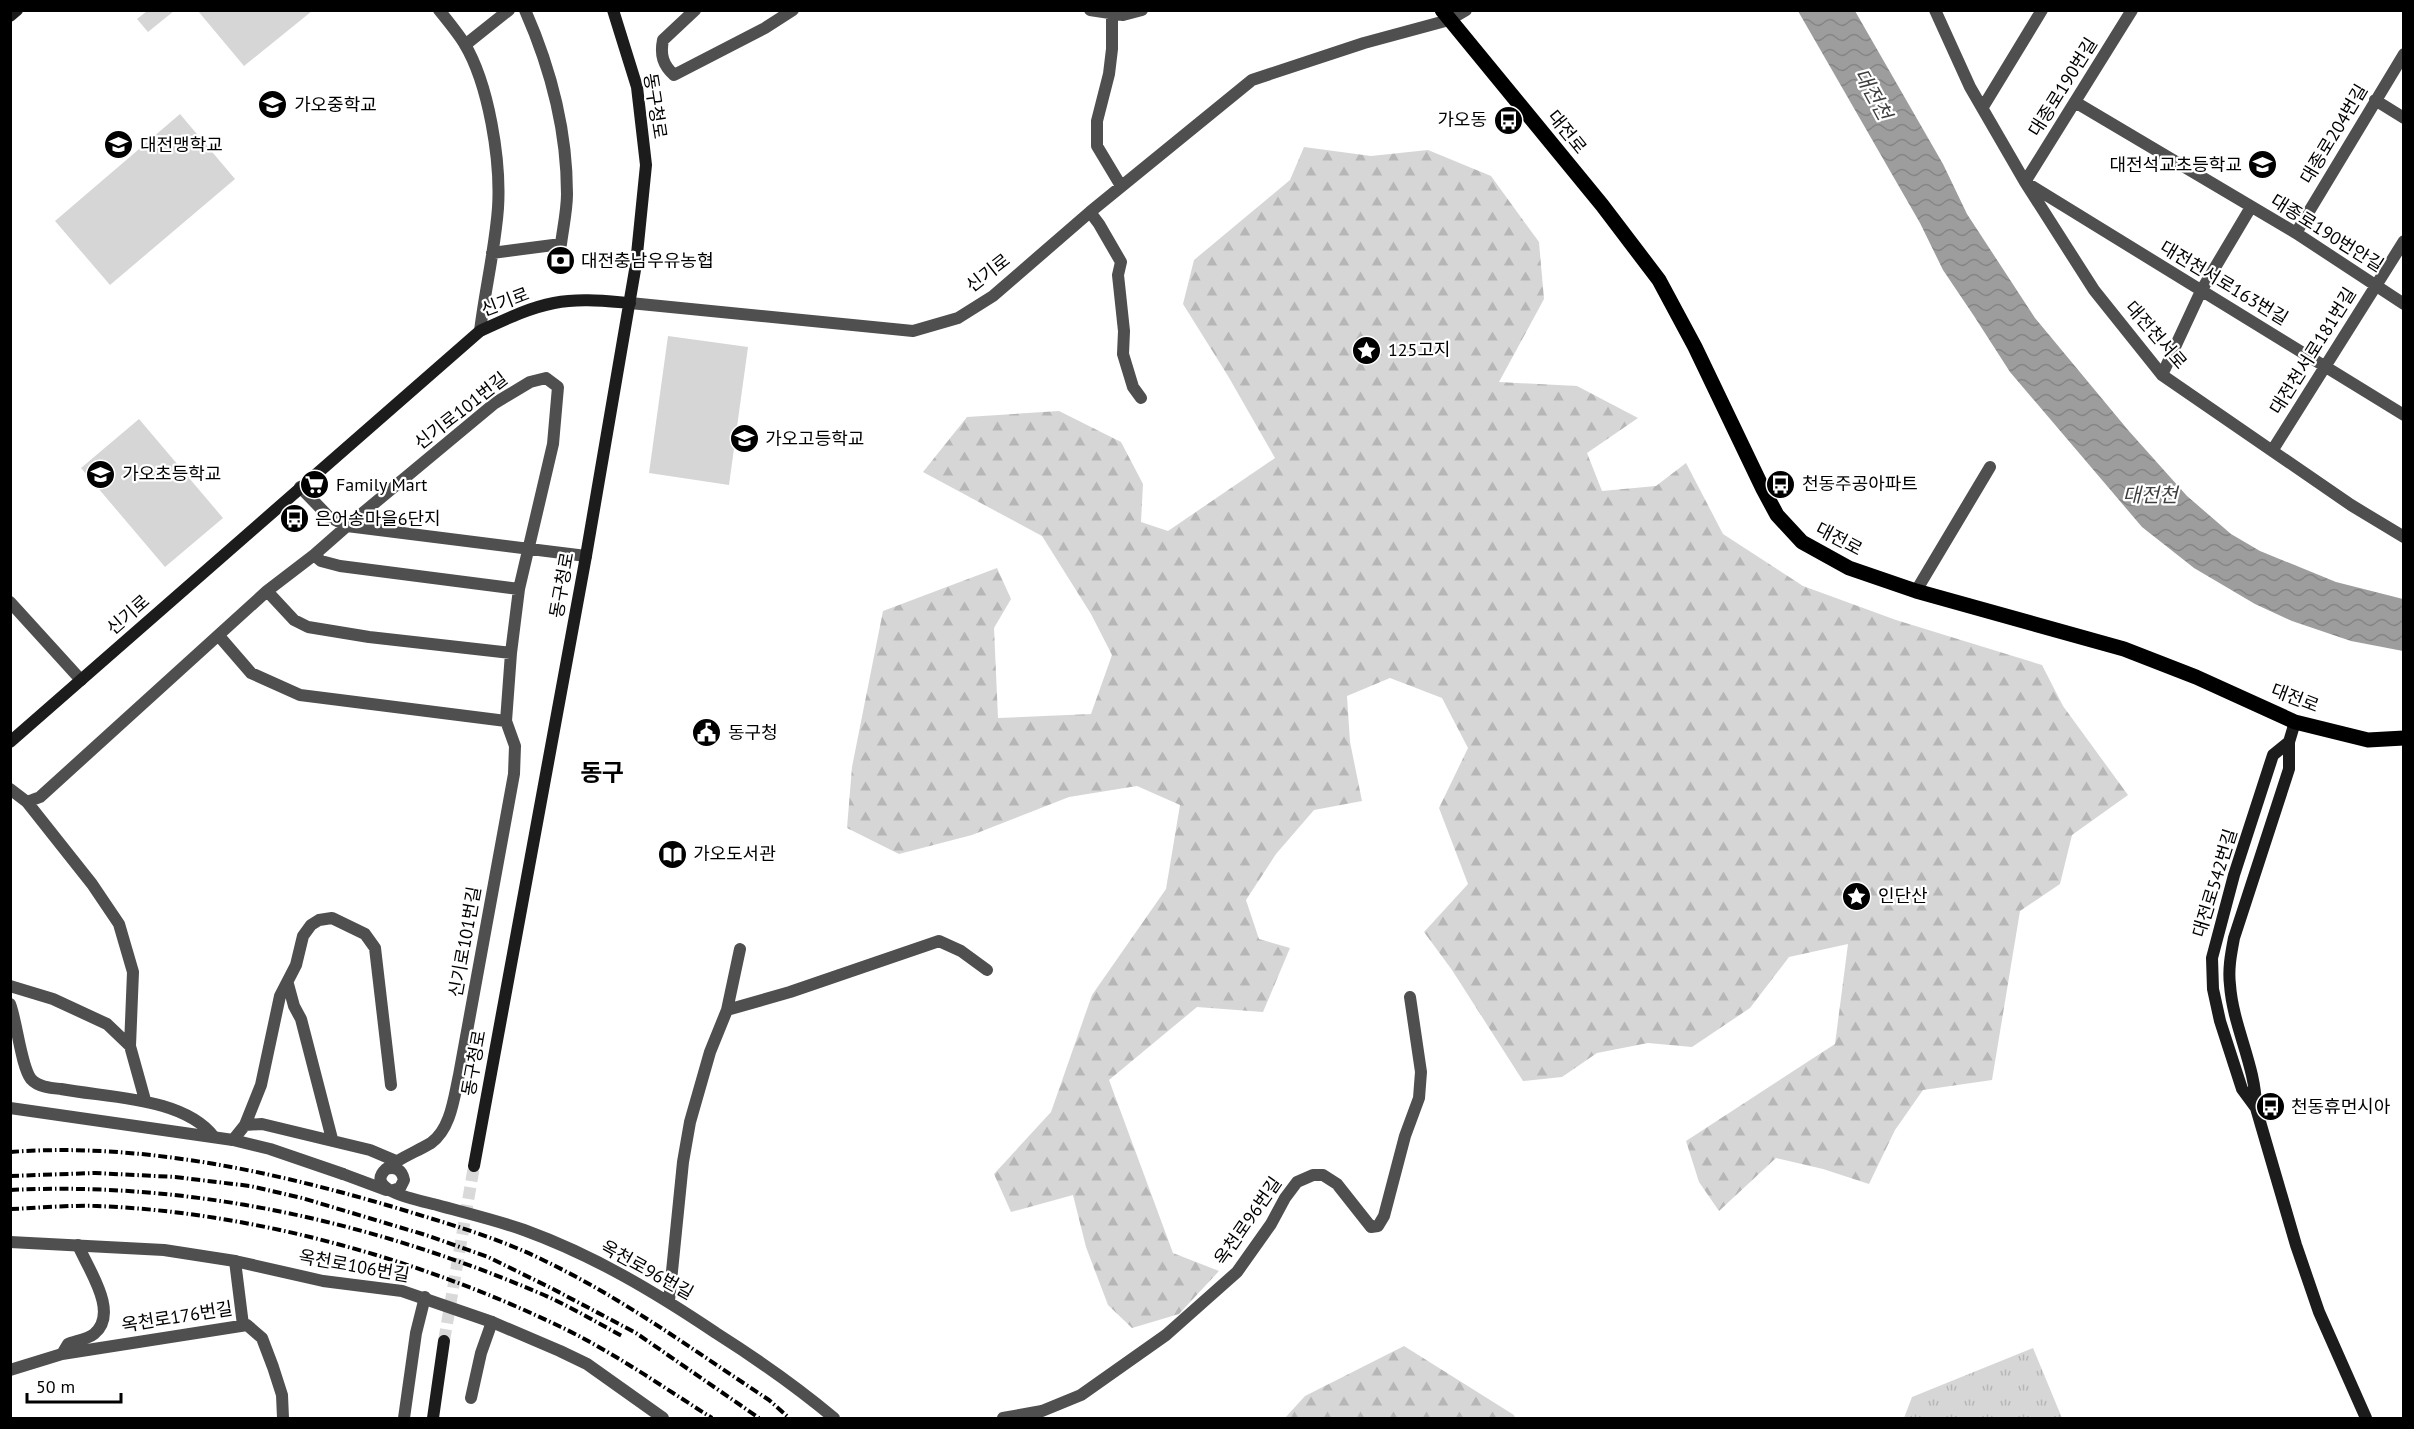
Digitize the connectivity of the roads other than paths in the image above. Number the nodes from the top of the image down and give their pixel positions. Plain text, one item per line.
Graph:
1 (17, 10) edge
2 (439, 10) edge
3 (509, 10) edge
4 (525, 10) edge
5 (613, 10) edge
6 (695, 10) edge
7 (793, 10) edge
8 (1090, 10) edge
9 (1142, 10) edge
10 (1466, 10) edge
11 (2042, 10) edge
12 (2132, 10) edge
13 (1112, 14) junction
14 (1939, 14) edge
15 (1445, 15) edge
16 (10, 16) edge
17 (465, 45) junction
18 (2403, 54) edge
19 (2375, 100) junction
20 (2075, 102) junction
21 (1983, 107) junction
22 (2403, 118) edge
23 (2025, 182) junction
24 (1122, 186) junction
25 (2251, 207) junction
26 (1090, 212) junction
27 (2296, 233) junction
28 (2403, 241) edge
29 (492, 253) junction
30 (2375, 285) junction
31 (2201, 291) junction
32 (630, 303) junction
33 (2403, 304) edge
34 (480, 331) junction
35 (2325, 366) junction
36 (2162, 375) junction
37 (1141, 398) dead end
38 (2403, 415) edge
39 (2272, 451) junction
40 (1990, 467) dead end
41 (300, 487) junction
42 (346, 526) junction
43 (2403, 537) edge
44 (529, 548) junction
45 (314, 555) junction
46 (586, 556) junction
47 (519, 589) junction
48 (267, 591) junction
49 (1916, 591) junction
50 (10, 602) edge
51 (219, 636) junction
52 (511, 653) junction
53 (81, 680) junction
54 (506, 721) junction
55 (2295, 722) junction
56 (2403, 738) edge
57 (10, 742) edge
58 (2289, 742) junction
59 (10, 789) edge
60 (27, 802) junction
61 (740, 949) dead end
62 (987, 970) dead end
63 (288, 984) junction
64 (10, 986) edge
65 (1410, 997) dead end
66 (10, 1004) edge
67 (727, 1010) junction
68 (130, 1046) junction
69 (391, 1085) dead end
70 (145, 1100) junction
71 (10, 1108) edge
72 (2256, 1108) junction
73 (245, 1125) junction
74 (214, 1137) junction
75 (332, 1139) junction
76 (232, 1140) junction
77 (412, 1153) junction
78 (474, 1166) tunnel mouth
79 (388, 1167) junction
80 (343, 1174) junction
81 (404, 1177) junction
82 (389, 1191) junction
83 (419, 1199) junction
84 (10, 1242) edge
85 (78, 1245) junction
86 (235, 1261) junction
87 (425, 1297) junction
88 (669, 1301) junction
89 (492, 1322) junction
90 (243, 1325) junction
91 (444, 1341) tunnel mouth
92 (62, 1354) junction
93 (10, 1370) edge
94 (471, 1398) dead end
95 (283, 1419) edge
96 (404, 1419) edge
97 (433, 1419) edge
98 (663, 1419) edge
99 (834, 1419) edge
100 (1003, 1419) edge
101 (2366, 1419) edge

1 - 16 main road
2 - 17 street
3 - 17 street
4 - 29 street
5 - 32 main road, 동구청로
6 - 7 street
8 - 13 street
9 - 13 street
10 - 15 street, 신기로
11 - 21 street
12 - 20 street, 대종로190번길
13 - 24 street
14 - 21 street, 대전천서로
15 - 24 street, 신기로
15 - 49 main road, 대전로
17 - 29 street
18 - 19 street, 대종로204번길
19 - 22 street
19 - 27 street, 대종로204번길
20 - 23 street, 대종로190번길
20 - 25 street, 대종로190번안길
21 - 23 street, 대전천서로
23 - 31 street, 대전천서로163번길
23 - 36 street, 대전천서로
24 - 26 street, 신기로
25 - 27 street, 대종로190번안길
25 - 31 street
26 - 32 street, 신기로
26 - 37 street
27 - 30 street, 대종로190번안길
28 - 30 street, 대전천서로181번길
29 - 34 street
30 - 33 street, 대종로190번안길
30 - 35 street, 대전천서로181번길
31 - 35 street, 대전천서로163번길
31 - 36 street
32 - 34 main road, 신기로
32 - 46 main road, 동구청로
34 - 41 main road, 신기로
35 - 38 street, 대전천서로163번길
35 - 39 street, 대전천서로181번길
36 - 39 street, 대전천서로
39 - 43 street, 대전천서로
40 - 49 street
41 - 42 street
41 - 53 main road, 신기로
42 - 44 street
42 - 44 street, 신기로101번길
42 - 45 street
44 - 46 street
44 - 47 street, 신기로101번길
45 - 47 street
45 - 48 street
46 - 78 main road, 동구청로
47 - 52 street, 신기로101번길
48 - 51 street
48 - 52 street
49 - 55 main road, 대전로
50 - 53 street
51 - 54 street
51 - 60 street
52 - 54 street, 신기로101번길
53 - 57 main road, 신기로
54 - 77 street, 신기로101번길
55 - 56 main road, 대전로
55 - 58 main road, 대전로542번길
58 - 72 main road, 대전로542번길
58 - 72 main road, 대전로542번길
59 - 60 street
60 - 68 street
61 - 67 street
62 - 67 street
63 - 69 street
63 - 73 street
63 - 75 street
64 - 68 street
65 - 100 street, 옥천로96번길
66 - 70 street
67 - 88 street
68 - 70 street
70 - 74 street
71 - 74 street
72 - 101 main road, 대전로542번길
73 - 75 street
73 - 76 street
74 - 76 street
75 - 79 street
76 - 80 street
77 - 79 street, 신기로101번길
77 - 81 street
79 - 80 street
79 - 81 street
79 - 82 street
80 - 82 street, 옥천로96번길
81 - 82 street
81 - 83 street
82 - 83 street, 옥천로96번길
83 - 88 street, 옥천로96번길
84 - 85 street, 옥천로106번길
85 - 86 street, 옥천로106번길
85 - 92 street
86 - 87 street, 옥천로106번길
86 - 90 street
87 - 89 street, 옥천로106번길
87 - 96 street
88 - 99 street, 옥천로96번길
89 - 94 street
89 - 98 street, 옥천로106번길
90 - 92 street, 옥천로176번길
90 - 95 street, 옥천로176번길
91 - 97 main road
92 - 93 street, 옥천로176번길

